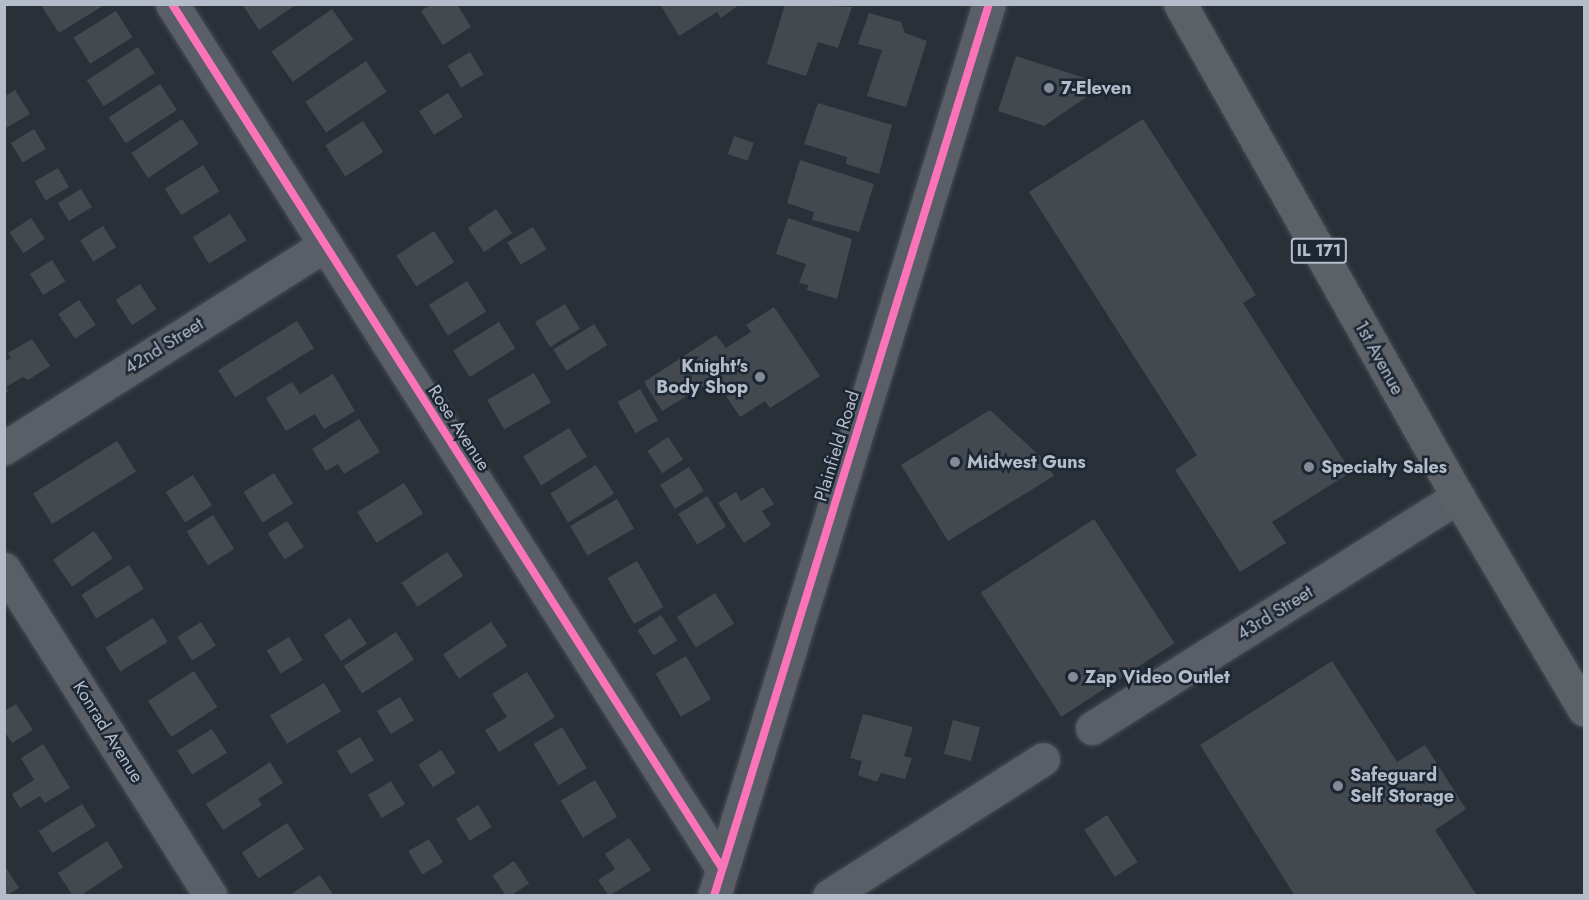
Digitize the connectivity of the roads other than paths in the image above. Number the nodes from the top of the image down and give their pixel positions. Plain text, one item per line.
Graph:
1 (172, 4) edge
2 (989, 4) edge
3 (1180, 4) edge
4 (325, 245) junction
5 (4, 448) edge
6 (1458, 497) junction
7 (4, 569) edge
8 (1584, 709) edge
9 (1092, 728) dead end
10 (1043, 759) dead end
11 (718, 882) edge
12 (212, 896) edge
13 (829, 896) edge

1 - 4 street, Rose Avenue
2 - 11 street, Plainfield Road
3 - 6 main road, 1st Avenue / IL 171
4 - 5 street, 42nd Street
4 - 11 street, Rose Avenue
6 - 8 main road, 1st Avenue / IL 171
6 - 9 street, 43rd Street
7 - 12 street, Konrad Avenue
10 - 13 street

